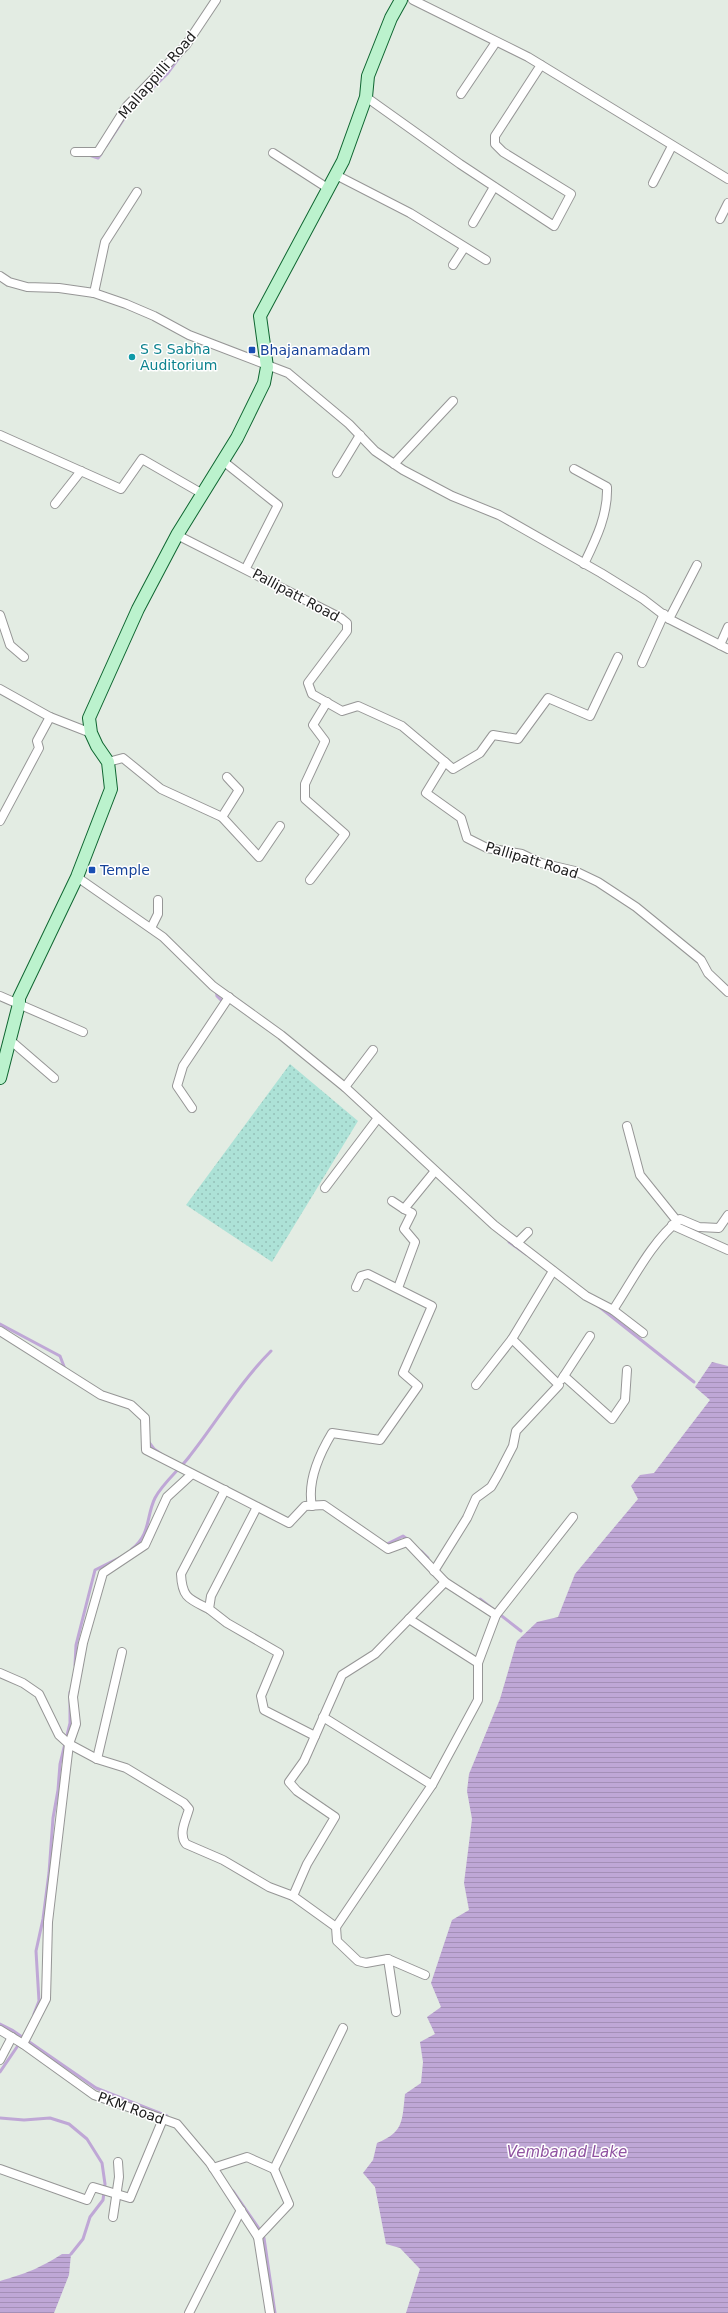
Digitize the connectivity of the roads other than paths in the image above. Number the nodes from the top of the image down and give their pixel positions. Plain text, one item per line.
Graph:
1 (216, 0) edge
2 (402, 0) edge
3 (413, 0) edge
4 (496, 42) junction
5 (541, 65) junction
6 (461, 94) dead end
7 (366, 97) junction
8 (672, 146) junction
9 (75, 152) dead end
10 (273, 153) dead end
11 (336, 175) junction
12 (728, 179) edge
13 (652, 183) dead end
14 (494, 187) junction
15 (329, 190) junction
16 (137, 192) dead end
17 (728, 202) edge
18 (720, 219) dead end
19 (473, 223) dead end
20 (464, 248) junction
21 (486, 260) dead end
22 (453, 265) dead end
23 (0, 276) edge
24 (94, 293) junction
25 (268, 367) junction
26 (453, 401) dead end
27 (0, 435) edge
28 (360, 435) junction
29 (223, 461) junction
30 (394, 464) junction
31 (574, 469) dead end
32 (80, 471) junction
33 (337, 473) dead end
34 (201, 493) junction
35 (55, 504) dead end
36 (177, 535) junction
37 (584, 564) junction
38 (697, 565) dead end
39 (246, 568) junction
40 (0, 615) edge
41 (666, 617) junction
42 (728, 627) edge
43 (720, 645) junction
44 (728, 650) edge
45 (24, 657) dead end
46 (618, 657) dead end
47 (642, 663) dead end
48 (0, 689) edge
49 (327, 702) junction
50 (50, 717) junction
51 (91, 733) junction
52 (108, 762) junction
53 (445, 762) junction
54 (227, 777) dead end
55 (222, 817) junction
56 (0, 821) edge
57 (280, 826) dead end
58 (77, 876) junction
59 (310, 880) dead end
60 (158, 900) dead end
61 (151, 928) junction
62 (728, 992) edge
63 (0, 996) edge
64 (229, 997) junction
65 (19, 1004) junction
66 (83, 1032) dead end
67 (10, 1040) junction
68 (373, 1050) dead end
69 (0, 1078) edge
70 (54, 1078) dead end
71 (345, 1087) junction
72 (192, 1108) dead end
73 (378, 1118) junction
74 (627, 1126) dead end
75 (435, 1171) junction
76 (325, 1188) dead end
77 (392, 1201) dead end
78 (404, 1209) junction
79 (728, 1215) edge
80 (674, 1223) junction
81 (528, 1232) dead end
82 (517, 1243) junction
83 (728, 1250) edge
84 (554, 1272) junction
85 (356, 1287) dead end
86 (398, 1288) junction
87 (613, 1310) junction
88 (0, 1331) edge
89 (642, 1333) dead end
90 (590, 1336) dead end
91 (512, 1338) junction
92 (627, 1370) dead end
93 (564, 1376) junction
94 (476, 1385) dead end
95 (559, 1385) junction
96 (192, 1474) junction
97 (224, 1490) junction
98 (312, 1506) junction
99 (257, 1507) junction
100 (573, 1517) dead end
101 (434, 1571) junction
102 (445, 1582) junction
103 (209, 1609) junction
104 (496, 1615) junction
105 (409, 1619) junction
106 (122, 1652) dead end
107 (478, 1663) junction
108 (0, 1673) edge
109 (323, 1717) junction
110 (315, 1736) junction
111 (69, 1744) junction
112 (97, 1758) junction
113 (432, 1785) junction
114 (293, 1896) junction
115 (336, 1927) junction
116 (388, 1959) junction
117 (425, 1975) dead end
118 (396, 2012) dead end
119 (343, 2028) dead end
120 (0, 2030) edge
121 (12, 2037) junction
122 (23, 2044) junction
123 (0, 2060) edge
124 (163, 2119) junction
125 (118, 2162) dead end
126 (213, 2168) junction
127 (0, 2169) edge
128 (274, 2169) junction
129 (117, 2194) junction
130 (241, 2210) junction
131 (113, 2217) dead end
132 (258, 2238) junction
133 (189, 2313) edge
134 (270, 2313) edge

1 - 9 street, Mallappilli Road
2 - 7 main road
3 - 4 street
4 - 5 street
4 - 6 street
5 - 8 street
5 - 14 street
7 - 11 main road
7 - 14 street
8 - 12 street
8 - 13 street
10 - 15 street
11 - 15 main road
11 - 20 street
14 - 19 street
15 - 25 main road
16 - 24 street
17 - 18 street
20 - 21 street
20 - 22 street
23 - 24 street
24 - 25 street
25 - 28 street
25 - 29 main road
26 - 30 street
27 - 32 street
28 - 30 street
28 - 33 street
29 - 34 main road
29 - 39 street
30 - 37 street
31 - 37 street
32 - 34 street
32 - 35 street
34 - 36 main road
36 - 39 street, Pallipatt Road
36 - 51 main road
37 - 41 street
38 - 41 street
39 - 49 street, Pallipatt Road
40 - 45 street
41 - 43 street
41 - 47 street
42 - 43 street
43 - 44 street
46 - 53 street
48 - 50 street
49 - 53 street, Pallipatt Road
49 - 59 street
50 - 51 street
50 - 56 street
51 - 52 main road
52 - 55 street
52 - 58 main road
53 - 62 street, Pallipatt Road
54 - 55 street
55 - 57 street
58 - 61 street
58 - 65 main road
60 - 61 street
61 - 64 street
63 - 65 street
64 - 71 street
64 - 72 street
65 - 66 street
65 - 67 main road
67 - 69 main road
67 - 70 street
68 - 71 street
71 - 73 street
73 - 75 street
73 - 76 street
74 - 80 street
75 - 78 street
75 - 82 street
77 - 78 street
78 - 86 street
79 - 80 street
80 - 83 street
80 - 87 street
81 - 82 street
82 - 84 street
84 - 87 street
84 - 91 street
85 - 86 street
86 - 98 street
87 - 89 street
88 - 96 street
90 - 93 street
91 - 94 street
91 - 95 street
92 - 93 street
93 - 95 street
95 - 101 street
96 - 97 street
96 - 111 street
97 - 99 street
97 - 103 street
98 - 99 street
98 - 101 street
99 - 103 street
100 - 104 street
101 - 102 street
102 - 104 street
102 - 105 street
103 - 110 street
104 - 107 street
105 - 107 street
105 - 109 street
106 - 112 street
107 - 113 street
108 - 111 street
109 - 110 street
109 - 113 street
110 - 114 street
111 - 112 street
111 - 122 street
112 - 114 street
113 - 115 street
114 - 115 street
115 - 116 street
116 - 117 street
116 - 118 street
119 - 128 street
120 - 121 street, PKM Road
121 - 122 street, PKM Road
121 - 123 street
122 - 124 street, PKM Road
124 - 126 street, PKM Road
124 - 129 street
125 - 129 street
126 - 128 street
126 - 130 street, PKM Road
127 - 129 street
128 - 132 street
129 - 131 street
130 - 132 street, PKM Road
130 - 133 street
132 - 134 street, PKM Road

